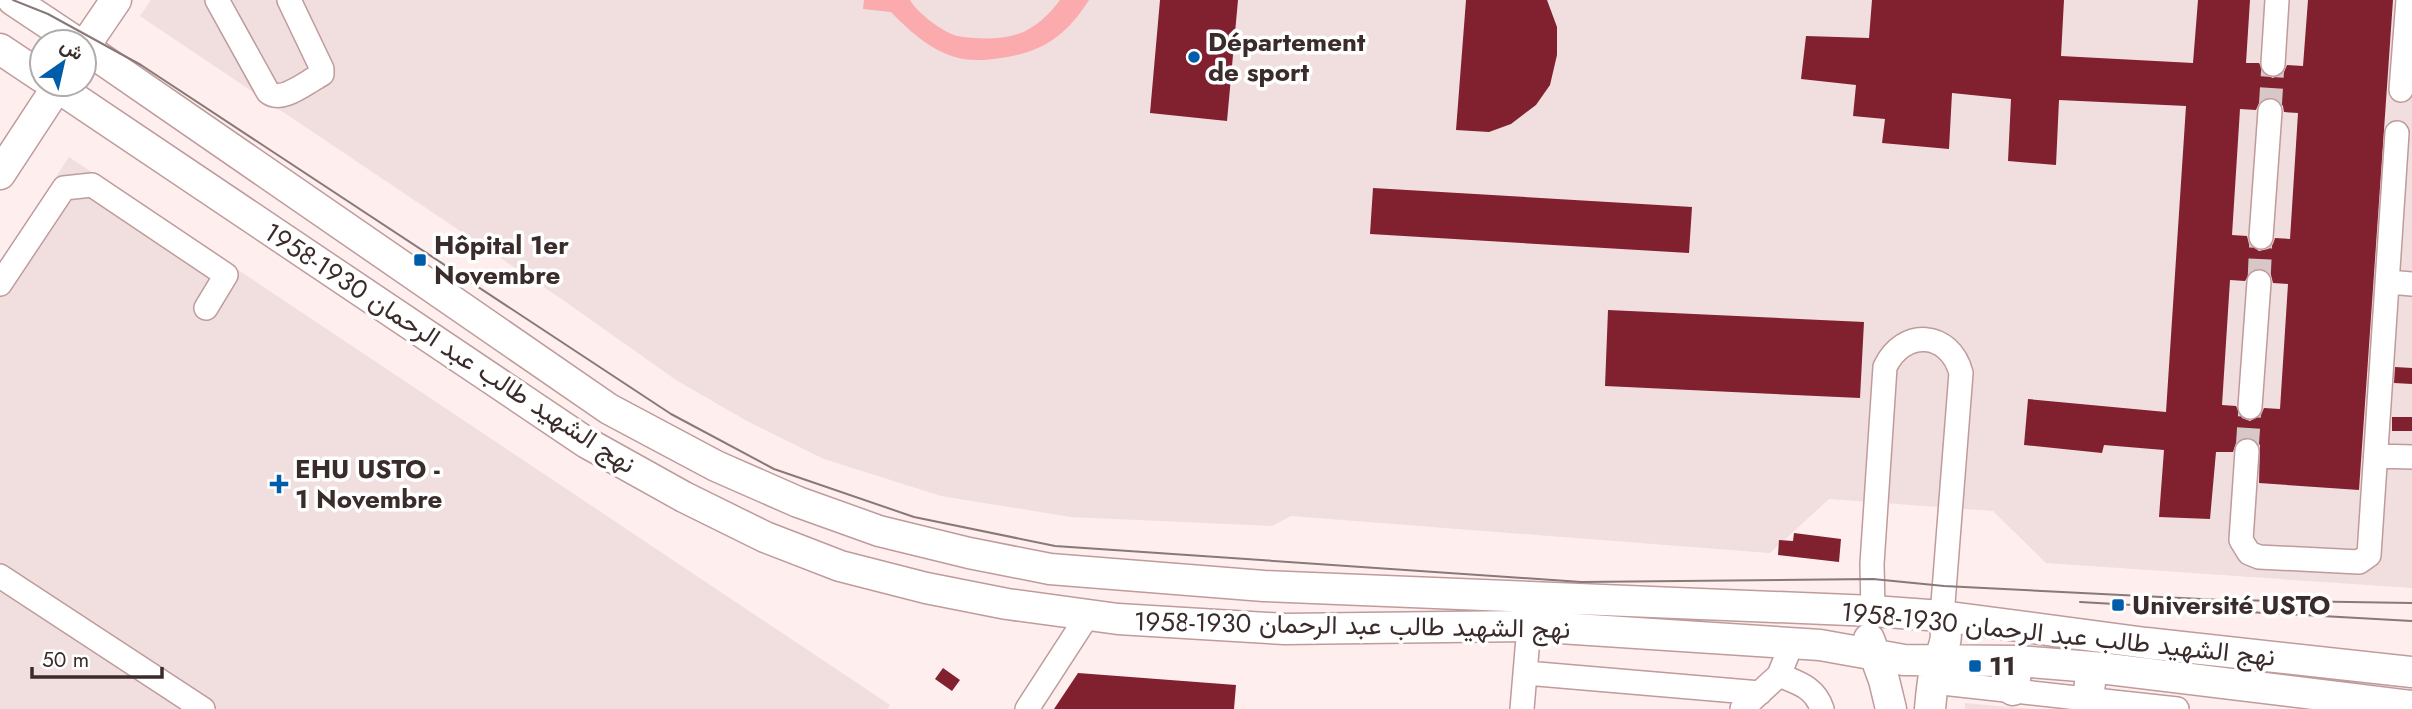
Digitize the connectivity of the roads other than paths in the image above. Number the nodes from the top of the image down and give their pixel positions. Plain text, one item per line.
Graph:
1 (13, 0) edge
2 (116, 0) edge
3 (217, 0) edge
4 (289, 0) edge
5 (2277, 0) edge
6 (2408, 0) edge
7 (55, 28) edge
8 (97, 28) edge
9 (0, 49) edge
10 (98, 57) edge
11 (2273, 64) tunnel mouth
12 (28, 67) edge
13 (2401, 90) dead end
14 (44, 98) edge
15 (75, 98) edge
16 (2270, 111) tunnel mouth
17 (2397, 133) dead end
18 (0, 174) edge
19 (2262, 237) tunnel mouth
20 (2259, 282) tunnel mouth
21 (2389, 282) junction
22 (0, 284) edge
23 (2412, 284) edge
24 (206, 308) dead end
25 (2250, 407) tunnel mouth
26 (2247, 451) tunnel mouth
27 (2377, 456) junction
28 (2412, 457) edge
29 (0, 576) edge
30 (1873, 611) junction
31 (1088, 615) junction
32 (1942, 616) junction
33 (1529, 626) junction
34 (1792, 643) junction
35 (1875, 655) junction
36 (2092, 667) junction
37 (2412, 672) edge
38 (1526, 673) junction
39 (1779, 675) junction
40 (2016, 676) junction
41 (1934, 684) edge
42 (1760, 693) junction
43 (2088, 699) junction
44 (2376, 706) edge
45 (2412, 706) edge
46 (203, 709) edge
47 (1027, 709) edge
48 (1522, 709) edge
49 (1742, 709) edge
50 (1822, 709) edge
51 (1891, 709) edge
52 (2177, 709) edge

1 - 7 main road
2 - 8 main road
3 - 4 street
5 - 11 street
6 - 13 street
9 - 12 main road, نهج الشهيد طالب عبد الرحمان 1930-1958
10 - 30 main road, نهج الشهيد طالب عبد الرحمان 1930-1958
14 - 18 main road
15 - 31 main road, نهج الشهيد طالب عبد الرحمان 1930-1958
16 - 19 street
17 - 21 street
20 - 25 street
21 - 23 street
21 - 27 street
22 - 24 street
26 - 27 street
27 - 28 street
29 - 46 street
30 - 32 main road, نهج الشهيد طالب عبد الرحمان 1930-1958
30 - 32 street
30 - 35 main road
31 - 33 main road, نهج الشهيد طالب عبد الرحمان 1930-1958
31 - 47 street
32 - 37 main road, نهج الشهيد طالب عبد الرحمان 1930-1958
32 - 41 main road
33 - 34 main road, نهج الشهيد طالب عبد الرحمان 1930-1958
33 - 38 street
34 - 35 main road, نهج الشهيد طالب عبد الرحمان 1930-1958
34 - 39 street
35 - 41 main road, نهج الشهيد طالب عبد الرحمان 1930-1958
35 - 51 main road
36 - 40 main road, نهج الشهيد طالب عبد الرحمان 1930-1958
36 - 43 main road
36 - 44 main road, نهج الشهيد طالب عبد الرحمان 1930-1958
38 - 42 street
38 - 48 street
39 - 42 street
39 - 50 street
40 - 41 main road, نهج الشهيد طالب عبد الرحمان 1930-1958
40 - 43 street
42 - 49 street
43 - 52 street
44 - 45 main road, نهج الشهيد طالب عبد الرحمان 1930-1958

